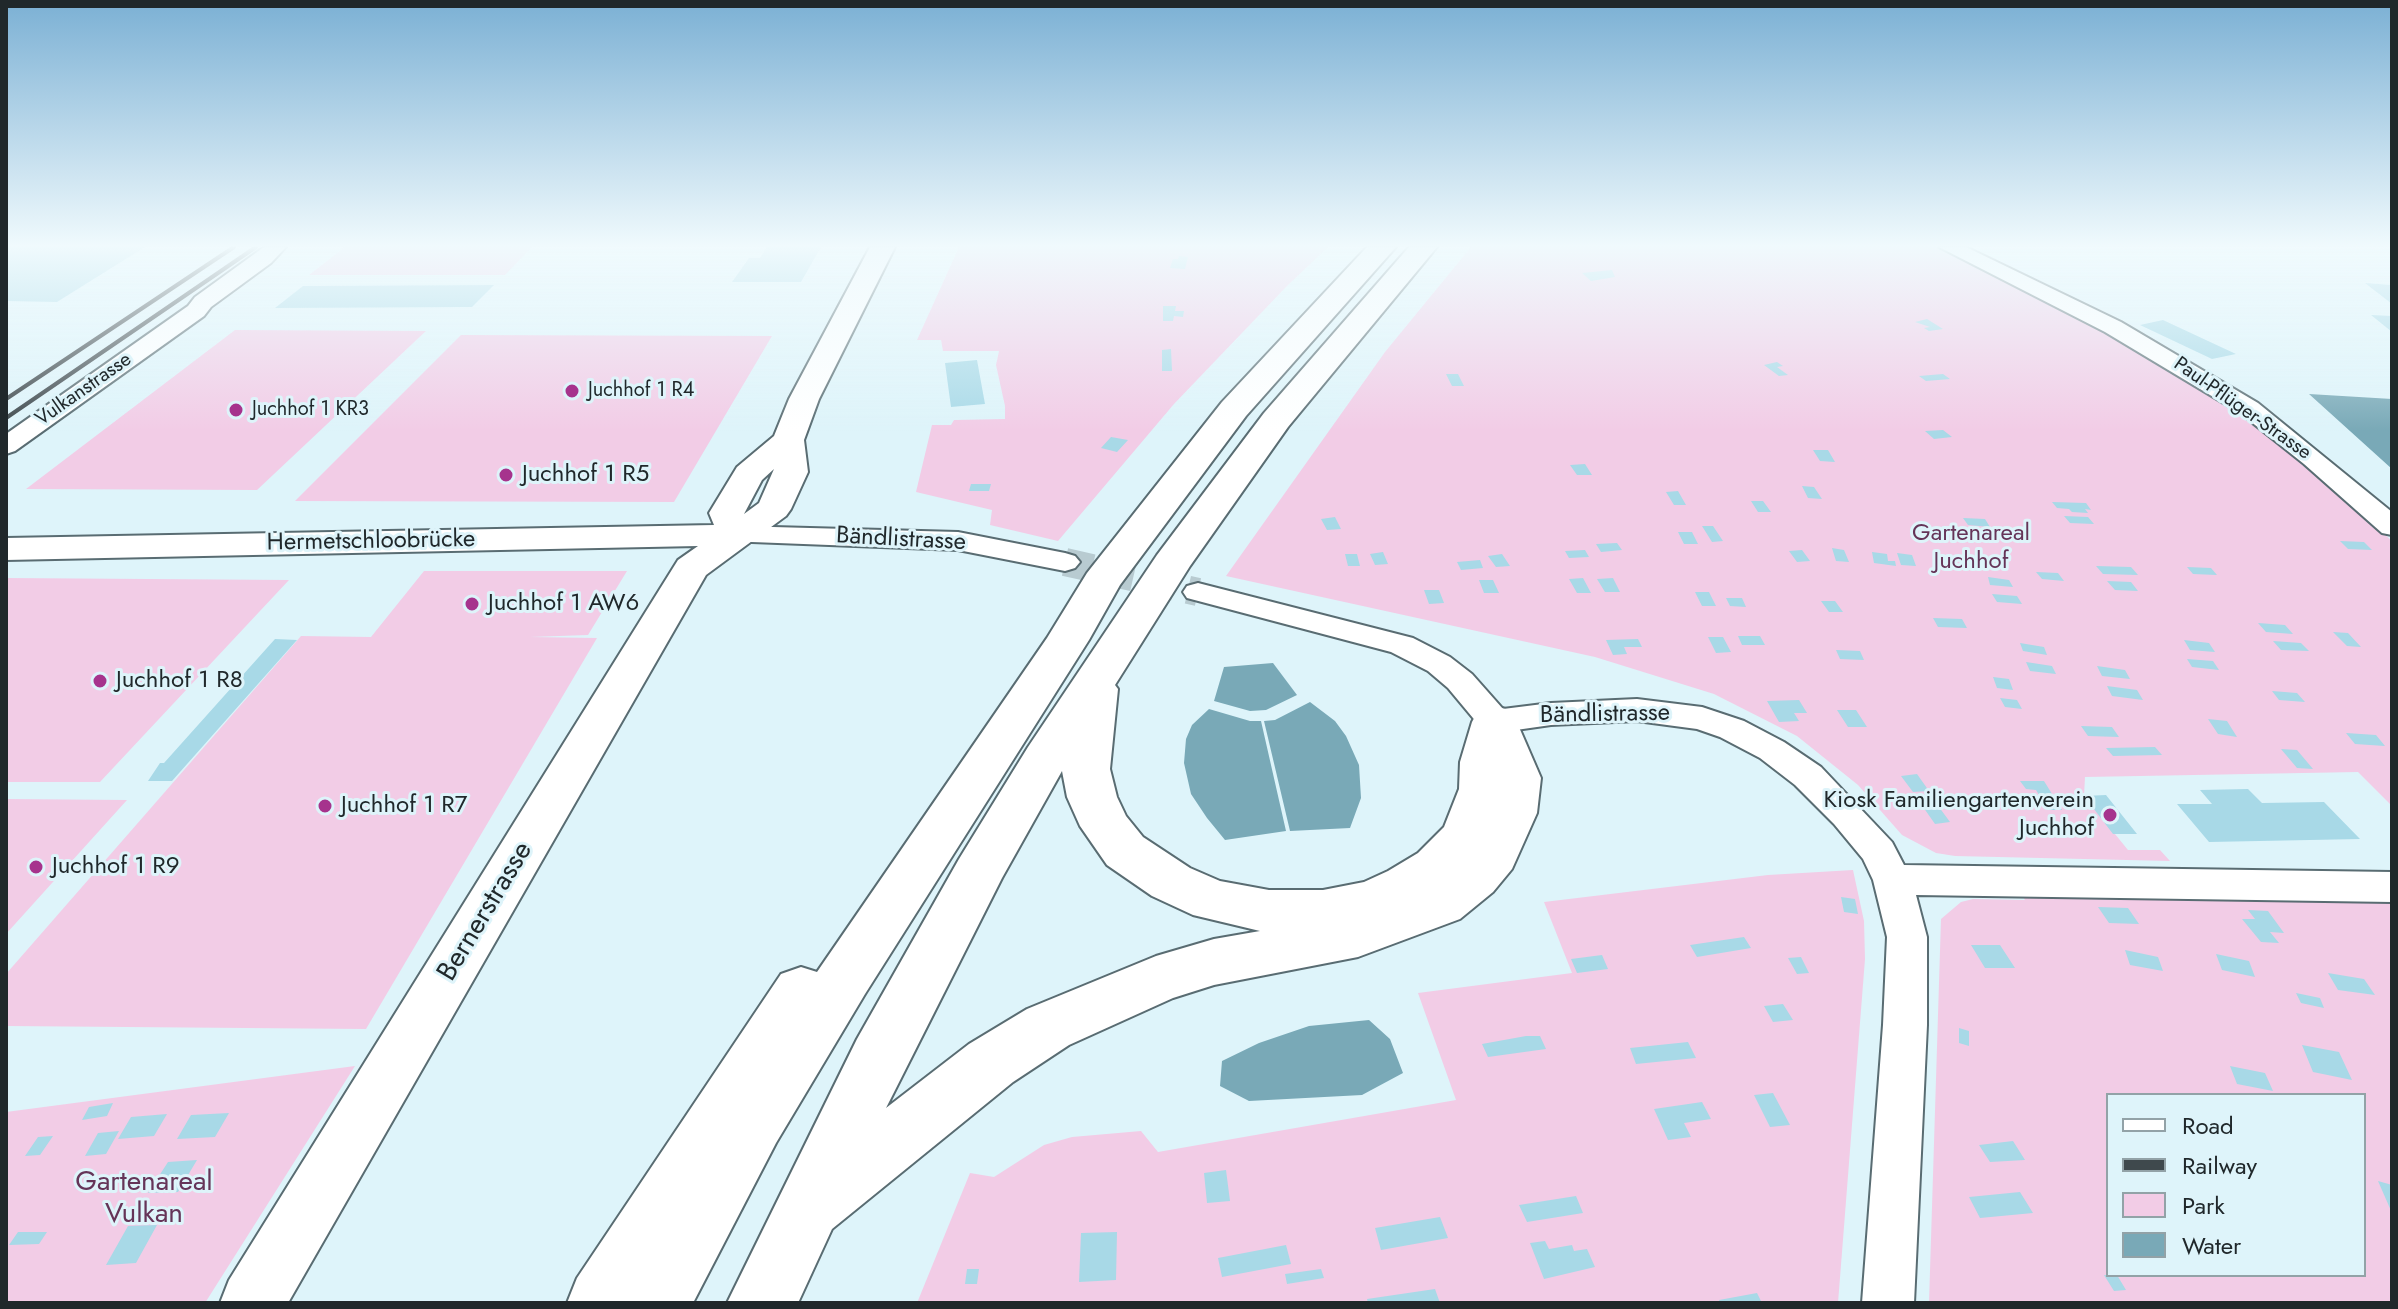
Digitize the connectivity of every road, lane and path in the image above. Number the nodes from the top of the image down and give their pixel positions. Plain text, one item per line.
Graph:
1 (198, 308) edge
2 (851, 308) edge
3 (1325, 308) edge
4 (1372, 308) edge
5 (2072, 308) edge
6 (6, 446) edge
7 (2392, 527) edge
8 (736, 535) junction
9 (6, 549) edge
10 (1065, 562) tunnel mouth
11 (1198, 592) tunnel mouth
12 (1096, 678) junction
13 (1495, 722) junction
14 (1892, 880) junction
15 (2392, 887) edge
16 (746, 1106) junction
17 (803, 1213) junction
18 (252, 1303) edge
19 (602, 1303) edge
20 (655, 1303) edge
21 (762, 1303) edge
22 (1888, 1303) edge

1 - 6 street, Vulkanstrasse
2 - 8 main road, Bernerstrasse
3 - 16 highway
4 - 12 highway
5 - 7 street, Paul-Pflüger-Strasse
8 - 9 main road, Hermetschloobrücke
8 - 10 street, Bändlistrasse
8 - 18 main road, Bernerstrasse
11 - 13 street
12 - 13 highway
12 - 17 highway
13 - 14 street, Bändlistrasse
13 - 17 highway
14 - 15 street
14 - 22 street, Bändlistrasse
16 - 19 highway
16 - 20 highway
17 - 21 highway

